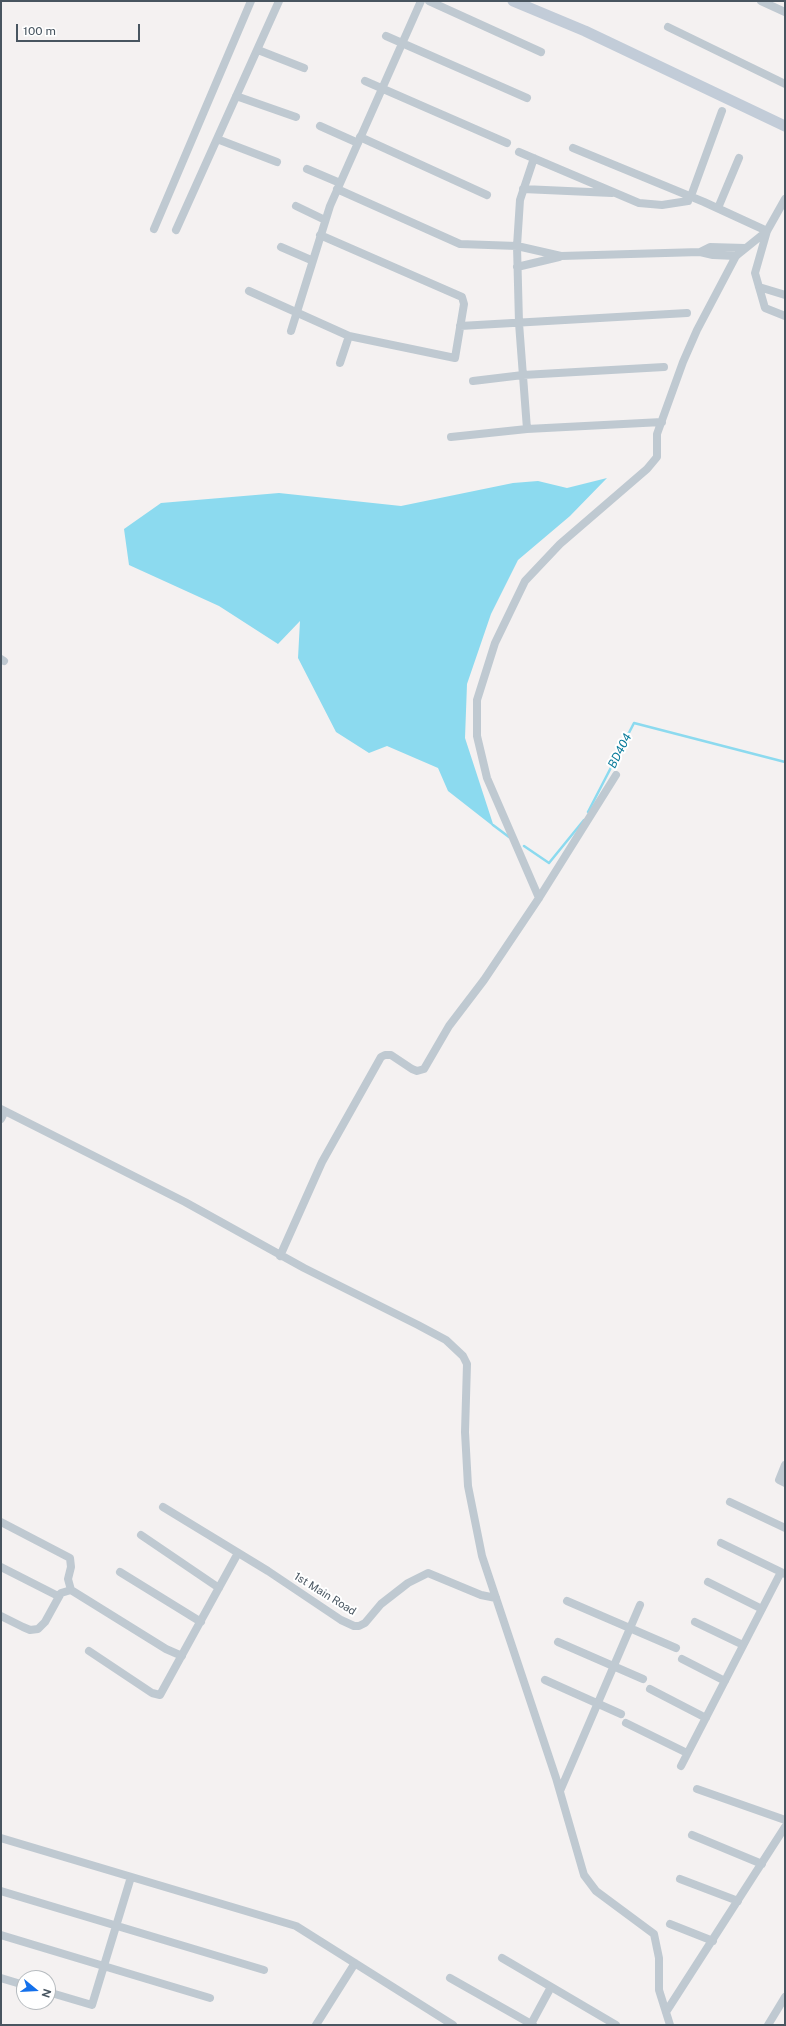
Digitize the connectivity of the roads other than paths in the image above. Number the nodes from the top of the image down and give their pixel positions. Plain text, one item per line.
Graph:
1 (251, 1) edge
2 (279, 1) edge
3 (422, 1) edge
4 (429, 1) edge
5 (513, 1) edge
6 (761, 1) edge
7 (785, 12) edge
8 (668, 27) dead end
9 (386, 36) dead end
10 (402, 43) junction
11 (258, 50) junction
12 (541, 52) dead end
13 (304, 68) dead end
14 (365, 81) dead end
15 (785, 84) edge
16 (382, 89) junction
17 (236, 96) junction
18 (527, 98) dead end
19 (722, 111) dead end
20 (296, 117) dead end
21 (320, 126) dead end
22 (785, 126) edge
23 (217, 139) junction
24 (359, 140) junction
25 (507, 143) dead end
26 (573, 148) dead end
27 (519, 152) dead end
28 (534, 158) junction
29 (739, 158) dead end
30 (278, 162) dead end
31 (307, 169) dead end
32 (339, 186) junction
33 (523, 189) junction
34 (616, 193) junction
35 (487, 195) dead end
36 (689, 199) junction
37 (785, 199) edge
38 (296, 206) dead end
39 (718, 208) junction
40 (325, 220) junction
41 (154, 229) dead end
42 (176, 230) dead end
43 (767, 231) junction
44 (320, 235) junction
45 (517, 246) junction
46 (281, 247) dead end
47 (745, 248) junction
48 (700, 252) junction
49 (561, 256) junction
50 (736, 256) junction
51 (311, 260) junction
52 (517, 267) junction
53 (759, 287) junction
54 (249, 291) dead end
55 (785, 295) edge
56 (297, 312) junction
57 (687, 313) dead end
58 (785, 316) edge
59 (519, 323) junction
60 (460, 326) junction
61 (291, 331) dead end
62 (349, 336) junction
63 (340, 363) dead end
64 (664, 367) dead end
65 (523, 375) junction
66 (473, 381) dead end
67 (662, 422) junction
68 (527, 429) junction
69 (451, 437) dead end
70 (616, 776) dead end
71 (539, 898) junction
72 (3, 1110) edge
73 (1, 1120) edge
74 (280, 1256) junction
75 (785, 1465) edge
76 (785, 1484) edge
77 (730, 1502) dead end
78 (163, 1507) dead end
79 (1, 1522) edge
80 (785, 1528) edge
81 (141, 1535) dead end
82 (721, 1543) dead end
83 (238, 1553) junction
84 (1, 1567) edge
85 (120, 1572) dead end
86 (783, 1573) edge
87 (708, 1582) dead end
88 (219, 1588) junction
89 (71, 1590) junction
90 (58, 1596) junction
91 (496, 1598) junction
92 (567, 1601) dead end
93 (640, 1605) dead end
94 (762, 1609) junction
95 (1, 1616) edge
96 (201, 1622) junction
97 (695, 1622) dead end
98 (630, 1628) junction
99 (558, 1642) dead end
100 (743, 1645) junction
101 (676, 1648) dead end
102 (89, 1651) dead end
103 (182, 1656) junction
104 (682, 1659) dead end
105 (613, 1666) junction
106 (643, 1679) dead end
107 (545, 1680) dead end
108 (725, 1681) junction
109 (650, 1689) dead end
110 (597, 1703) junction
111 (621, 1714) dead end
112 (706, 1718) junction
113 (626, 1723) dead end
114 (687, 1753) junction
115 (681, 1766) dead end
116 (697, 1789) dead end
117 (560, 1791) junction
118 (785, 1820) edge
119 (785, 1827) edge
120 (692, 1835) dead end
121 (1, 1838) edge
122 (762, 1864) junction
123 (131, 1877) junction
124 (680, 1879) dead end
125 (1, 1891) edge
126 (738, 1901) junction
127 (670, 1924) dead end
128 (116, 1926) junction
129 (1, 1935) edge
130 (713, 1941) junction
131 (502, 1958) dead end
132 (355, 1963) junction
133 (104, 1965) junction
134 (264, 1970) dead end
135 (1, 1978) edge
136 (450, 1978) dead end
137 (16, 1983) edge
138 (552, 1987) junction
139 (56, 1994) edge
140 (785, 1997) edge
141 (210, 1998) dead end
142 (666, 2012) junction
143 (532, 2024) edge
144 (316, 2025) edge
145 (453, 2025) edge
146 (616, 2025) edge
147 (670, 2025) edge
148 (768, 2025) edge

1 - 41 street
2 - 11 street
3 - 10 street
4 - 12 street
5 - 22 street
6 - 7 street
8 - 15 street
9 - 10 street
10 - 16 street
10 - 18 street
11 - 13 street
11 - 17 street
14 - 16 street
16 - 24 street
16 - 25 street
17 - 20 street
17 - 23 street
19 - 36 street
21 - 24 street
23 - 30 street
23 - 42 street
24 - 32 street
24 - 35 street
26 - 36 street
27 - 28 street
28 - 33 street
28 - 34 street
29 - 39 street
31 - 32 street
32 - 40 street
32 - 45 street
33 - 34 street
33 - 45 street
34 - 36 street
36 - 39 street
37 - 43 street
38 - 40 street
39 - 43 street
40 - 44 street
43 - 47 street
43 - 53 street
44 - 51 street
44 - 60 street
45 - 49 street
45 - 52 street
46 - 51 street
47 - 48 street
47 - 50 street
48 - 49 street
48 - 50 street
49 - 52 street
50 - 67 street
51 - 56 street
52 - 59 street
53 - 55 street
53 - 58 street
54 - 56 street
56 - 61 street
56 - 62 street
57 - 59 street
59 - 60 street
59 - 65 street
60 - 62 street
62 - 63 street
64 - 65 street
65 - 66 street
65 - 68 street
67 - 68 street
67 - 71 street
68 - 69 street
70 - 71 street
71 - 74 street
72 - 73 street
72 - 74 street
74 - 91 street
75 - 76 street
77 - 80 street
78 - 83 street, 1st Main Road
79 - 89 street
81 - 88 street
82 - 86 street
83 - 88 street
83 - 91 street, 1st Main Road
84 - 90 street
85 - 96 street
86 - 94 street
87 - 94 street
88 - 96 street
89 - 90 street
89 - 103 street
90 - 95 street
91 - 117 street
92 - 98 street
93 - 98 street
94 - 100 street
96 - 103 street
97 - 100 street
98 - 101 street
98 - 105 street
99 - 105 street
100 - 108 street
102 - 103 street
104 - 108 street
105 - 106 street
105 - 110 street
107 - 110 street
108 - 112 street
109 - 112 street
110 - 111 street
110 - 117 street
112 - 114 street
113 - 114 street
114 - 115 street
116 - 118 street
117 - 142 street
119 - 122 street
120 - 122 street
121 - 123 street
122 - 126 street
123 - 128 street
123 - 132 street
124 - 126 street
125 - 128 street
126 - 130 street
127 - 130 street
128 - 133 street
128 - 134 street
129 - 133 street
130 - 142 street
131 - 138 street
132 - 144 street
132 - 145 street
133 - 139 street
133 - 141 street
135 - 137 street
136 - 143 street
138 - 143 street
138 - 146 street
140 - 148 street
142 - 147 street

